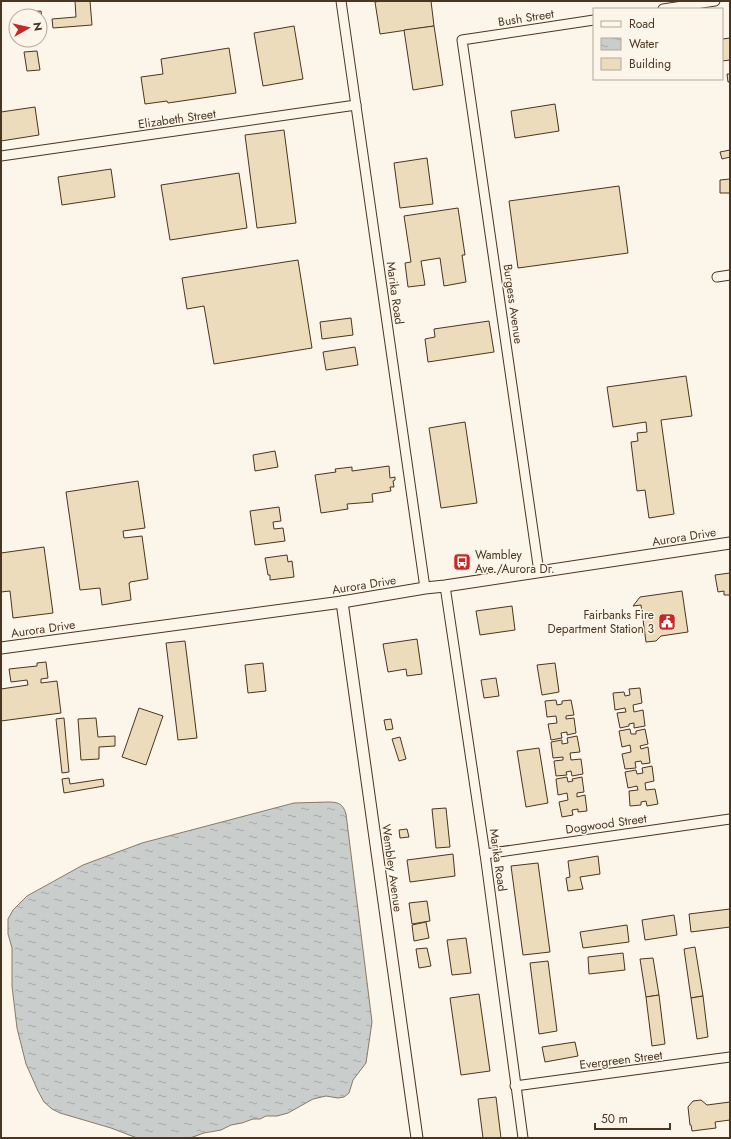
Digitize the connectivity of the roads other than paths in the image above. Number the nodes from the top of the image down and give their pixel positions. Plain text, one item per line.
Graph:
1 (341, 1) edge
2 (715, 1) edge
3 (670, 8) edge
4 (593, 20) edge
5 (462, 40) joint
6 (356, 105) junction
7 (1, 156) edge
8 (730, 275) edge
9 (717, 277) dead end
10 (730, 543) edge
11 (539, 572) junction
12 (445, 586) junction
13 (425, 588) junction
14 (342, 602) junction
15 (1, 648) edge
16 (730, 819) edge
17 (485, 854) junction
18 (730, 1058) edge
19 (515, 1086) junction
20 (417, 1138) edge
21 (523, 1138) edge

1 - 6 street, Marika Road
2 - 3 street
4 - 5 street, Bush Street
5 - 11 street, Burgess Avenue
6 - 7 street, Elizabeth Street
6 - 13 street, Marika Road
8 - 9 street
10 - 11 street, Aurora Drive
11 - 12 street, Aurora Drive
12 - 13 street, Aurora Drive
12 - 17 street, Marika Road
13 - 14 street, Aurora Drive
14 - 15 street, Aurora Drive
14 - 20 street, Wembley Avenue
16 - 17 street, Dogwood Street
17 - 19 street, Marika Road
18 - 19 street, Evergreen Street
19 - 21 street, Marika Road

